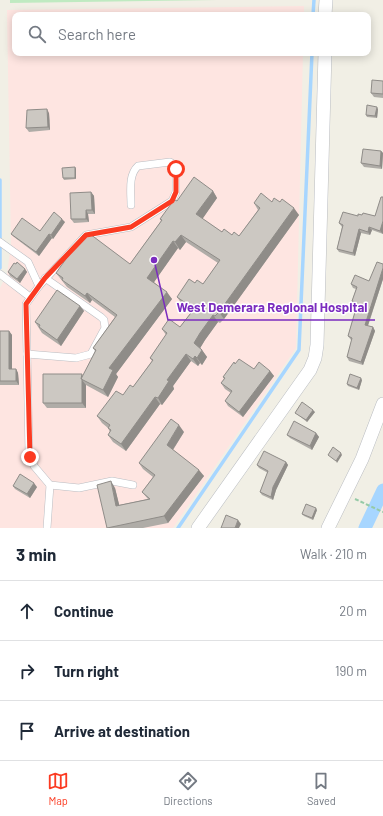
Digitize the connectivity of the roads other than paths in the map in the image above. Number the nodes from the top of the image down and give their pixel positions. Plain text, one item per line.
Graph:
1 (326, 0) edge
2 (325, 12) edge
3 (324, 56) edge
4 (130, 205) dead end
5 (0, 242) edge
6 (2, 276) edge
7 (45, 278) junction
8 (39, 286) junction
9 (30, 297) junction
10 (27, 354) junction
11 (383, 404) edge
12 (50, 485) junction
13 (133, 485) dead end
14 (47, 528) edge
15 (198, 528) edge
16 (328, 528) edge

1 - 2 street
3 - 15 street
4 - 7 lane
5 - 8 lane
6 - 9 lane
7 - 8 lane
7 - 10 lane
8 - 9 lane
9 - 10 lane
10 - 12 lane
11 - 16 street
12 - 13 lane
12 - 14 lane

